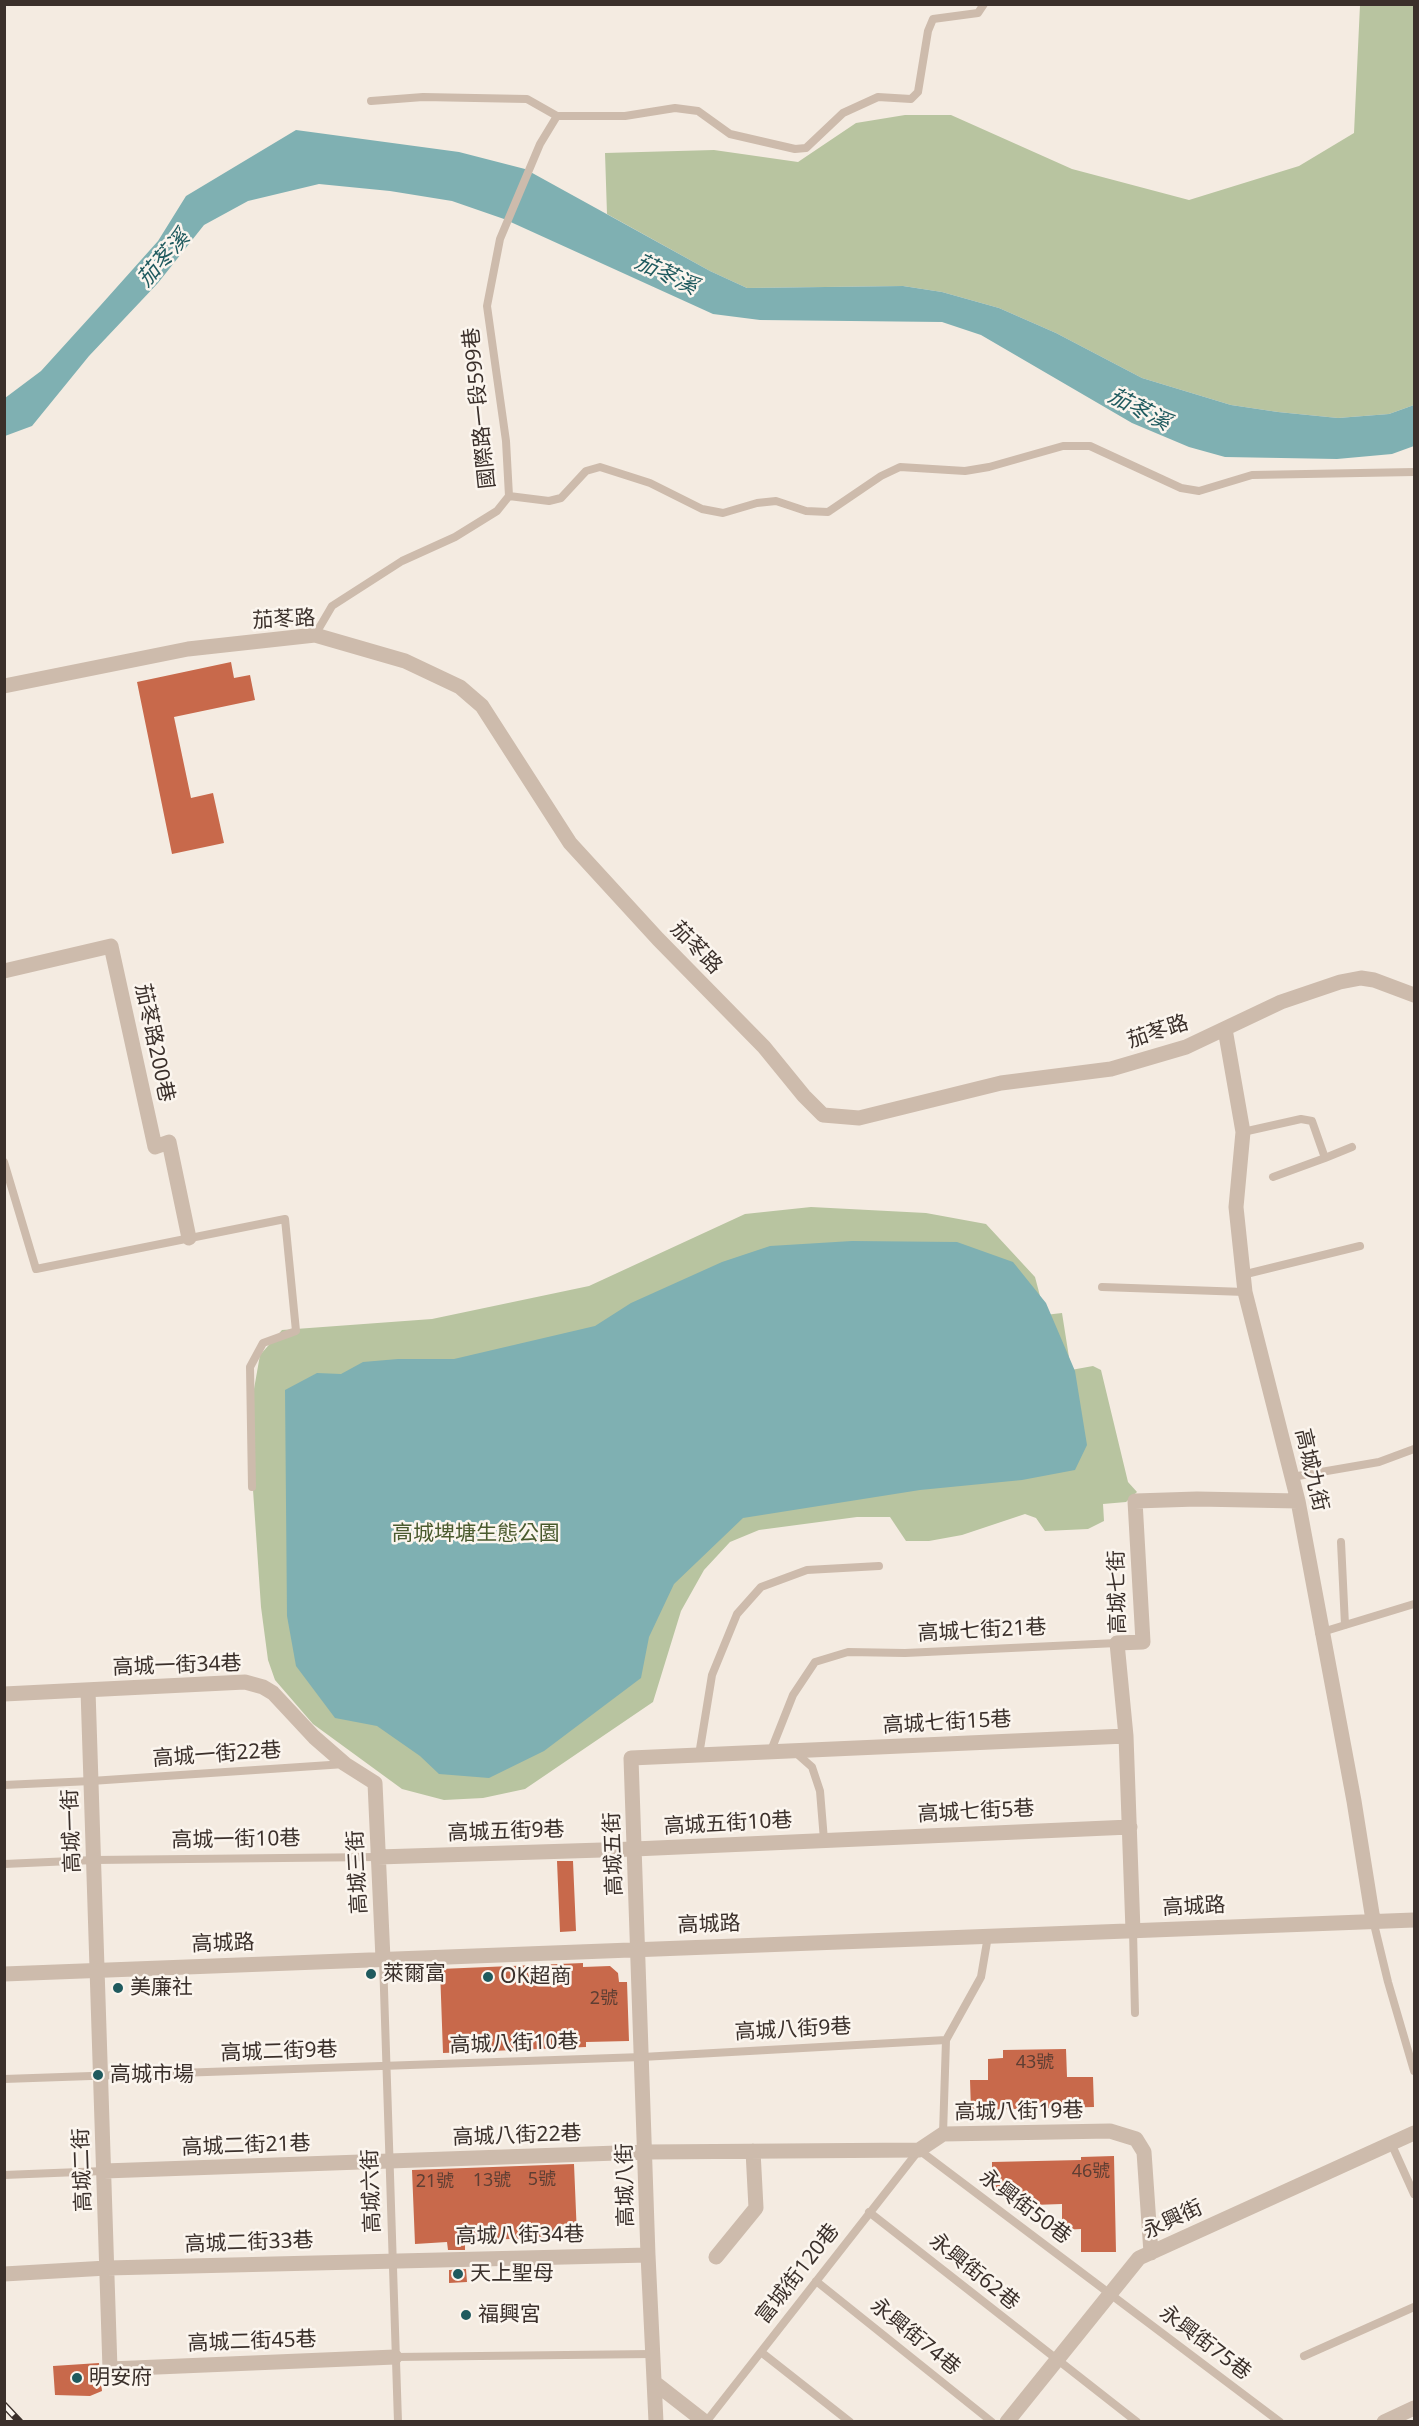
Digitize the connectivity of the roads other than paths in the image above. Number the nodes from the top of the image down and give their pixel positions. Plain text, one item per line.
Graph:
1 (984, 4) edge
2 (371, 101) dead end
3 (557, 116) junction
4 (1414, 472) edge
5 (509, 496) junction
6 (315, 635) junction
7 (4, 686) edge
8 (4, 971) edge
9 (1414, 995) edge
10 (1225, 1029) junction
11 (1243, 1132) junction
12 (1352, 1147) dead end
13 (1325, 1158) junction
14 (4, 1162) edge
15 (1273, 1177) dead end
16 (189, 1238) junction
17 (1360, 1246) dead end
18 (1242, 1275) junction
19 (1102, 1287) dead end
20 (1245, 1292) junction
21 (1414, 1449) edge
22 (1292, 1477) junction
23 (252, 1487) dead end
24 (1298, 1502) junction
25 (1341, 1542) dead end
26 (879, 1566) dead end
27 (1414, 1604) edge
28 (1346, 1625) junction
29 (1320, 1632) junction
30 (1118, 1643) junction
31 (88, 1690) junction
32 (4, 1694) edge
33 (1126, 1736) junction
34 (795, 1752) junction
35 (770, 1753) junction
36 (699, 1755) junction
37 (631, 1758) joint
38 (345, 1764) junction
39 (91, 1782) junction
40 (375, 1783) joint
41 (4, 1785) edge
42 (1130, 1827) junction
43 (824, 1840) junction
44 (634, 1849) junction
45 (378, 1857) junction
46 (94, 1860) junction
47 (4, 1864) edge
48 (1373, 1920) junction
49 (1414, 1920) edge
50 (1133, 1931) junction
51 (988, 1936) junction
52 (638, 1948) junction
53 (383, 1959) junction
54 (98, 1970) junction
55 (4, 1974) edge
56 (1135, 2013) dead end
57 (946, 2040) junction
58 (642, 2057) junction
59 (387, 2067) junction
60 (1414, 2071) edge
61 (101, 2076) junction
62 (4, 2079) edge
63 (1414, 2133) edge
64 (943, 2134) junction
65 (1391, 2143) junction
66 (919, 2150) junction
67 (753, 2151) junction
68 (646, 2152) junction
69 (390, 2162) junction
70 (104, 2171) junction
71 (4, 2175) edge
72 (1414, 2194) edge
73 (869, 2212) junction
74 (1151, 2253) junction
75 (648, 2255) junction
76 (716, 2257) dead end
77 (393, 2259) junction
78 (107, 2268) junction
79 (4, 2274) edge
80 (816, 2281) junction
81 (1109, 2293) junction
82 (1414, 2307) edge
83 (761, 2352) junction
84 (652, 2354) junction
85 (1304, 2356) dead end
86 (395, 2357) junction
87 (1055, 2360) junction
88 (110, 2369) joint
89 (655, 2383) junction
90 (1414, 2408) edge
91 (398, 2421) edge
92 (657, 2421) edge
93 (705, 2421) edge
94 (850, 2421) edge
95 (992, 2421) edge
96 (1007, 2421) edge
97 (1137, 2421) edge
98 (1280, 2421) edge
99 (1384, 2421) edge

1 - 3 lane
2 - 3 lane
3 - 5 lane, 國際路一段599巷
4 - 5 lane
5 - 6 lane, 國際路一段599巷
6 - 7 street, 茄苳路
6 - 10 street, 茄苳路
8 - 16 street, 茄苳路200巷
9 - 10 street, 茄苳路
10 - 11 street, 高城九街
11 - 13 lane
11 - 18 street, 高城九街
12 - 13 lane
13 - 15 lane
14 - 16 lane
16 - 23 lane
17 - 18 lane
18 - 20 street, 高城九街
19 - 20 lane
20 - 22 street, 高城九街
21 - 22 lane
22 - 24 street, 高城九街
24 - 29 street, 高城九街
24 - 30 street, 高城七街
25 - 28 lane
26 - 36 lane
27 - 28 lane
28 - 29 lane
29 - 48 street, 高城九街
30 - 33 street, 高城七街
30 - 35 lane, 高城七街21巷
31 - 32 street, 高城一街34巷
31 - 38 street, 高城一街34巷
31 - 39 street, 高城一街
33 - 34 street, 高城七街15巷
33 - 42 street, 高城七街
34 - 35 street, 高城七街15巷
34 - 43 lane
35 - 36 street, 高城七街15巷
36 - 37 street, 高城七街15巷
37 - 44 street, 高城五街
38 - 39 lane, 高城一街22巷
38 - 40 street, 高城一街34巷
39 - 41 lane, 高城一街22巷
39 - 46 street, 高城一街
40 - 45 street, 高城三街
42 - 43 street, 高城七街5巷
42 - 50 street, 高城七街
43 - 44 street, 高城五街10巷
44 - 45 street, 高城五街9巷
44 - 52 street, 高城五街
45 - 46 lane, 高城一街10巷
45 - 53 street, 高城三街
46 - 47 lane, 高城一街10巷
46 - 54 street, 高城一街
48 - 49 street, 高城路
48 - 50 street, 高城路
48 - 60 lane
50 - 51 street, 高城路
50 - 56 lane
51 - 52 street, 高城路
51 - 57 lane
52 - 53 street, 高城路
52 - 58 street, 高城八街
53 - 54 street, 高城路
53 - 59 lane, 高城六街
54 - 55 street, 高城路
54 - 61 street, 高城二街
57 - 58 lane, 高城八街9巷
57 - 64 lane
58 - 59 lane, 高城八街10巷
58 - 68 street, 高城八街
59 - 61 lane, 高城二街9巷
59 - 69 lane, 高城六街
61 - 62 lane, 高城二街9巷
61 - 70 street, 高城二街
63 - 65 street, 永興街
64 - 66 street, 高城八街19巷
64 - 74 street, 高城八街19巷
65 - 72 lane
65 - 74 street, 永興街
66 - 67 street
66 - 73 lane, 富城街120巷
66 - 81 lane, 永興街50巷
67 - 68 street
67 - 76 street
68 - 69 street, 高城八街22巷
68 - 75 street, 高城八街
69 - 70 street, 高城二街21巷
69 - 77 lane, 高城六街
70 - 71 lane
70 - 78 street, 高城二街
73 - 80 lane, 富城街120巷
73 - 87 lane, 永興街62巷
74 - 81 street, 永興街
75 - 77 street, 高城八街34巷
75 - 84 street, 高城八街
77 - 78 street, 高城二街33巷
77 - 86 lane, 高城六街
78 - 79 street, 高城二街33巷
78 - 88 street, 高城二街
80 - 83 lane, 富城街120巷
80 - 95 lane, 永興街74巷
81 - 87 street, 永興街
81 - 98 lane, 永興街75巷
82 - 85 lane
83 - 93 lane, 富城街120巷
83 - 94 lane
84 - 86 lane
84 - 89 street, 高城八街
86 - 88 street, 高城二街45巷
86 - 91 lane, 高城六街
87 - 96 street, 永興街
87 - 97 lane, 永興街62巷
89 - 92 street, 高城八街
89 - 93 street
90 - 99 street

